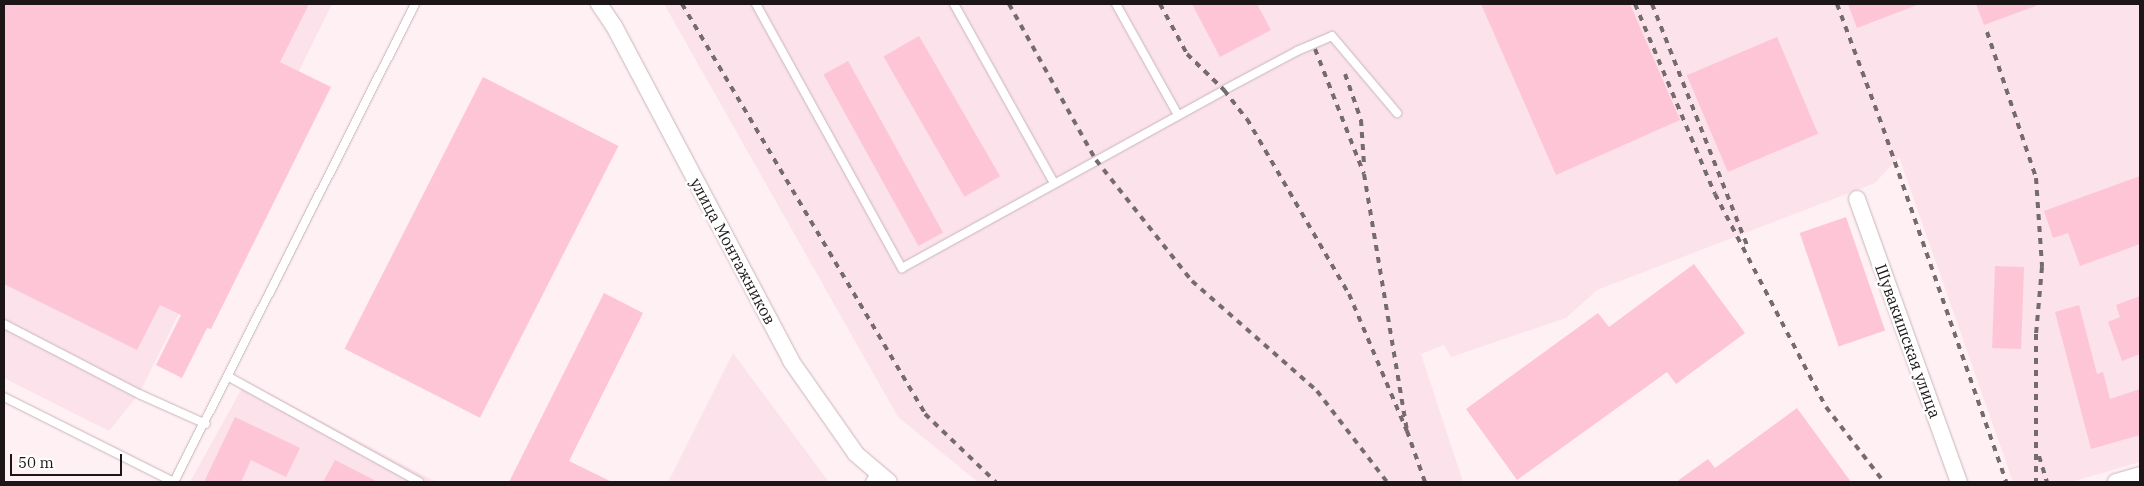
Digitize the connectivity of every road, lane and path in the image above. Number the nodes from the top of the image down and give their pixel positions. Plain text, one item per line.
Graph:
1 (415, 4) edge
2 (599, 4) edge
3 (756, 4) edge
4 (954, 4) edge
5 (1116, 4) edge
6 (1396, 113) dead end
7 (1178, 115) junction
8 (1054, 184) junction
9 (1856, 199) dead end
10 (4, 324) edge
11 (229, 377) junction
12 (4, 397) edge
13 (206, 424) junction
14 (2140, 475) edge
15 (873, 476) edge
16 (174, 482) edge
17 (419, 482) edge
18 (889, 482) edge
19 (1959, 482) edge
20 (2116, 482) edge

1 - 11 lane
2 - 15 street, улица Монтажников
3 - 8 lane
4 - 8 lane
5 - 7 lane
6 - 7 lane
7 - 8 lane
9 - 19 street, Шувакишская улица
10 - 13 lane
11 - 13 lane
11 - 17 lane
12 - 16 lane
13 - 16 lane
14 - 20 street
15 - 18 street, улица Монтажников

